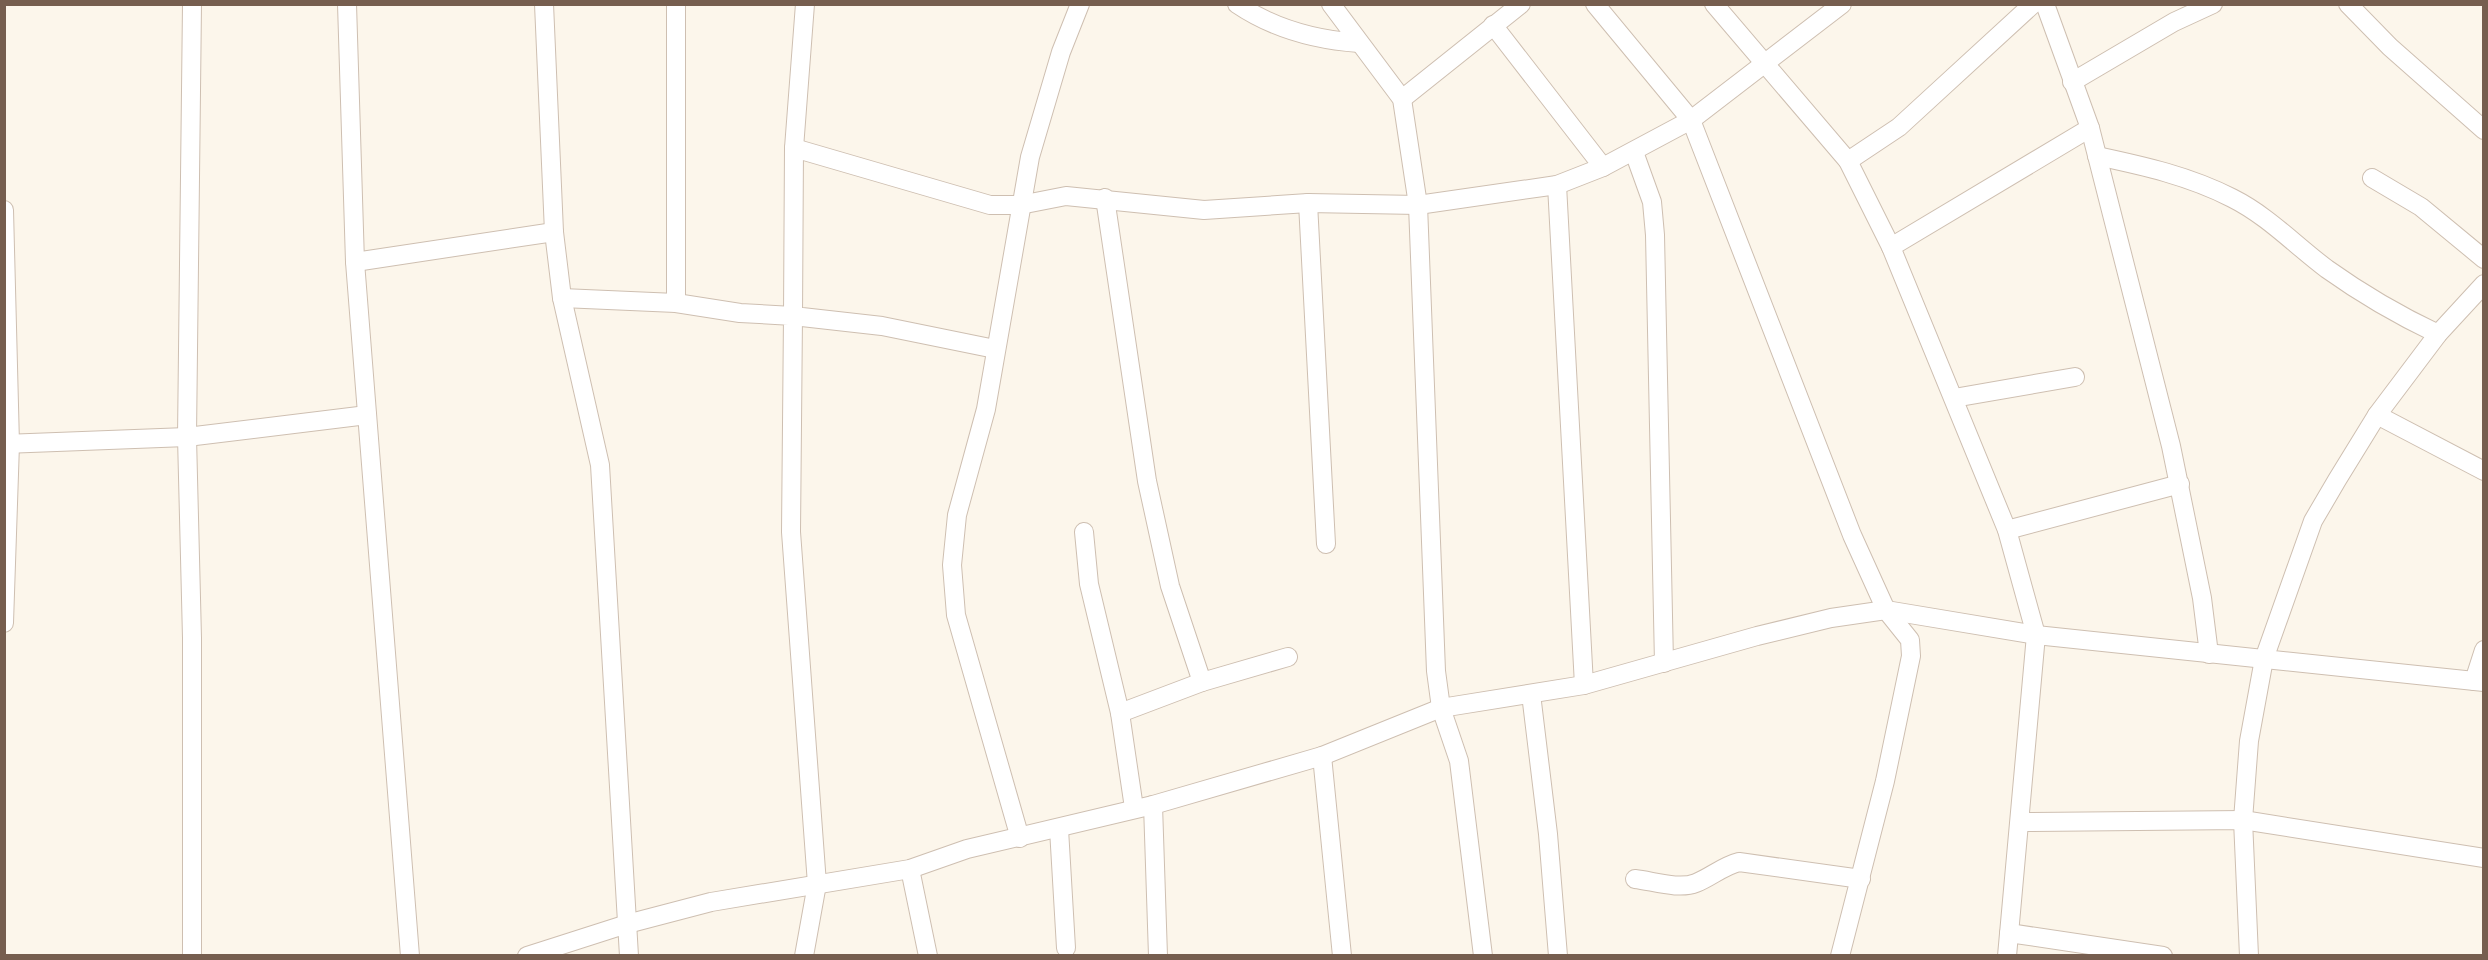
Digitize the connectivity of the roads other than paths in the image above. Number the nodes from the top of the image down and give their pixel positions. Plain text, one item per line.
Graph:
1 (192, 4) edge
2 (347, 4) edge
3 (544, 4) edge
4 (676, 4) edge
5 (805, 4) edge
6 (1080, 4) edge
7 (1237, 4) edge
8 (1331, 4) edge
9 (1521, 4) edge
10 (1596, 4) edge
11 (1714, 4) edge
12 (1842, 4) edge
13 (2033, 4) edge
14 (2044, 4) edge
15 (2213, 4) edge
16 (2348, 4) edge
17 (1493, 25) junction
18 (1359, 44) junction
19 (1766, 64) junction
20 (2072, 82) junction
21 (1402, 99) junction
22 (1691, 120) junction
23 (2090, 128) junction
24 (2484, 130) edge
25 (794, 147) junction
26 (1634, 152) junction
27 (2097, 156) junction
28 (1848, 161) junction
29 (1603, 167) junction
30 (2372, 178) dead end
31 (1557, 185) junction
32 (1105, 198) junction
33 (1308, 203) junction
34 (1020, 205) junction
35 (1418, 205) junction
36 (4, 210) edge
37 (554, 232) junction
38 (1891, 247) junction
39 (2484, 259) edge
40 (355, 262) junction
41 (2484, 284) edge
42 (562, 298) junction
43 (676, 303) junction
44 (793, 316) junction
45 (2438, 334) junction
46 (995, 349) junction
47 (2075, 377) dead end
48 (1954, 398) junction
49 (368, 415) junction
50 (2377, 415) junction
51 (187, 437) junction
52 (7, 444) edge
53 (2484, 471) edge
54 (2180, 484) junction
55 (2007, 530) junction
56 (1084, 532) dead end
57 (1326, 543) dead end
58 (1886, 610) junction
59 (4, 623) edge
60 (2036, 635) junction
61 (2484, 650) edge
62 (2209, 654) junction
63 (1288, 657) dead end
64 (2264, 659) junction
65 (1664, 663) junction
66 (1202, 682) junction
67 (2479, 682) edge
68 (1584, 685) junction
69 (1531, 694) junction
70 (1441, 708) junction
71 (1120, 713) junction
72 (1322, 756) junction
73 (1153, 805) junction
74 (1134, 808) junction
75 (2243, 820) junction
76 (2021, 822) junction
77 (1059, 829) junction
78 (1020, 838) junction
79 (2484, 858) edge
80 (910, 869) junction
81 (1635, 879) dead end
82 (1861, 879) junction
83 (816, 884) junction
84 (627, 924) junction
85 (2010, 933) junction
86 (1066, 948) dead end
87 (192, 956) edge
88 (410, 956) edge
89 (527, 956) edge
90 (629, 956) edge
91 (804, 956) edge
92 (928, 956) edge
93 (1158, 956) edge
94 (1342, 956) edge
95 (1483, 956) edge
96 (1558, 956) edge
97 (1840, 956) edge
98 (2007, 956) edge
99 (2163, 956) edge
100 (2249, 956) edge

1 - 51 street
2 - 40 street
3 - 37 street
4 - 43 street
5 - 25 street
6 - 34 street
7 - 18 street
8 - 18 street
9 - 17 street
10 - 22 street
11 - 19 street
12 - 19 street
13 - 28 street
14 - 20 street
15 - 20 street
16 - 24 street
17 - 21 street
17 - 29 street
18 - 21 street
19 - 22 street
19 - 28 street
20 - 23 street
21 - 35 street
22 - 26 street
22 - 58 street
23 - 27 street
23 - 38 street
25 - 34 street
25 - 44 street
26 - 29 street
26 - 65 street
27 - 45 street
27 - 54 street
28 - 38 street
29 - 31 street
30 - 39 street
31 - 35 street
31 - 68 street
32 - 33 street
32 - 34 street
32 - 66 street
33 - 35 street
33 - 57 street
34 - 46 street
35 - 70 street
36 - 52 street
37 - 40 street
37 - 42 street
38 - 48 street
40 - 49 street
41 - 45 street
42 - 43 street
42 - 84 street
43 - 44 street
44 - 46 street
44 - 83 street
45 - 50 street
46 - 78 street
47 - 48 street
48 - 55 street
49 - 51 street
49 - 88 street
50 - 53 street
50 - 64 street
51 - 52 street
51 - 87 street
52 - 59 street
54 - 55 street
54 - 62 street
55 - 60 street
56 - 71 street
58 - 60 street
58 - 65 street
58 - 82 street
60 - 62 street
60 - 76 street
61 - 67 street
62 - 64 street
63 - 66 street
64 - 67 street
64 - 75 street
65 - 68 street
66 - 71 street
68 - 69 street
69 - 70 street
69 - 96 street
70 - 72 street
70 - 95 street
71 - 74 street
72 - 73 street
72 - 94 street
73 - 74 street
73 - 93 street
74 - 77 street
75 - 76 street
75 - 79 street
75 - 100 street
76 - 85 street
77 - 78 street
77 - 86 street
78 - 80 street
80 - 83 street
80 - 92 street
81 - 82 street
82 - 97 street
83 - 84 street
83 - 91 street
84 - 89 street
84 - 90 street
85 - 98 street
85 - 99 street

